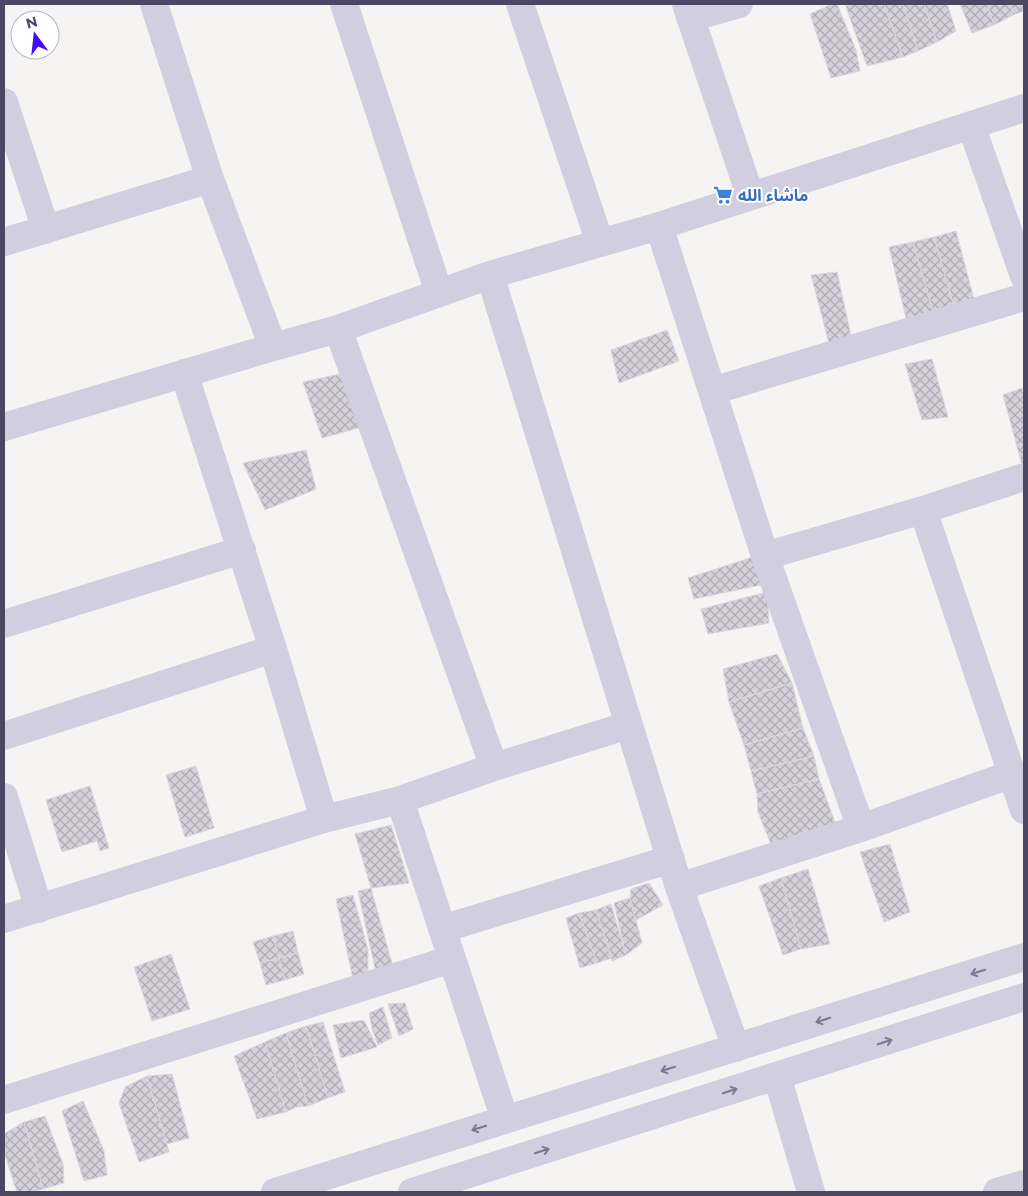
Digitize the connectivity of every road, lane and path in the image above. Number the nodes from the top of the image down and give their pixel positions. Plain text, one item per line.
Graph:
1 (154, 4) edge
2 (344, 4) edge
3 (520, 4) edge
4 (739, 4) edge
5 (688, 11) edge
6 (4, 102) edge
7 (1024, 108) edge
8 (970, 125) junction
9 (210, 179) junction
10 (750, 195) junction
11 (659, 226) junction
12 (46, 230) junction
13 (4, 242) edge
14 (600, 243) junction
15 (490, 275) junction
16 (1024, 276) edge
17 (439, 293) junction
18 (1024, 297) edge
19 (338, 329) junction
20 (273, 346) junction
21 (184, 373) junction
22 (712, 391) junction
23 (4, 427) edge
24 (1024, 477) edge
25 (923, 510) junction
26 (242, 550) junction
27 (765, 556) junction
28 (4, 624) edge
29 (273, 649) junction
30 (628, 725) junction
31 (4, 736) edge
32 (494, 767) junction
33 (1012, 774) junction
34 (4, 797) edge
35 (400, 800) junction
36 (1024, 810) edge
37 (324, 819) junction
38 (861, 828) junction
39 (671, 859) junction
40 (679, 887) junction
41 (39, 909) junction
42 (4, 920) edge
43 (442, 929) junction
44 (1024, 957) edge
45 (452, 959) junction
46 (905, 994) junction
47 (1024, 997) edge
48 (917, 1032) junction
49 (736, 1048) junction
50 (777, 1076) junction
51 (4, 1100) edge
52 (505, 1120) junction
53 (1024, 1184) edge
54 (447, 1187) edge
55 (275, 1192) edge
56 (412, 1192) edge
57 (811, 1192) edge
58 (997, 1192) edge

1 - 9 street
2 - 17 street
3 - 14 street
4 - 5 street
5 - 10 street
6 - 12 street
7 - 8 street
8 - 10 street
8 - 16 street
9 - 12 street
9 - 20 street
10 - 11 street
11 - 14 street
11 - 22 street
12 - 13 street
14 - 15 street
15 - 17 street
15 - 30 street
17 - 19 street
18 - 22 street
19 - 20 street
19 - 32 street
20 - 21 street
21 - 23 street
21 - 26 street
22 - 27 street
24 - 25 street
25 - 27 street
25 - 33 street
26 - 28 street
26 - 29 street
27 - 38 street
29 - 31 street
29 - 37 street
30 - 32 street
30 - 39 street
32 - 35 street
33 - 36 street
33 - 38 street
34 - 41 street
35 - 37 street
35 - 43 street
37 - 41 street
38 - 40 street
39 - 40 street
39 - 43 street
40 - 49 street
41 - 42 street
43 - 45 street
44 -> 46 street
45 - 51 street
45 - 52 street
46 - 48 street
46 -> 49 street
47 - 48 street
50 -> 48 street
49 -> 52 street
54 -> 50 street
50 - 57 street
52 -> 55 street
53 - 58 street
54 - 56 street

